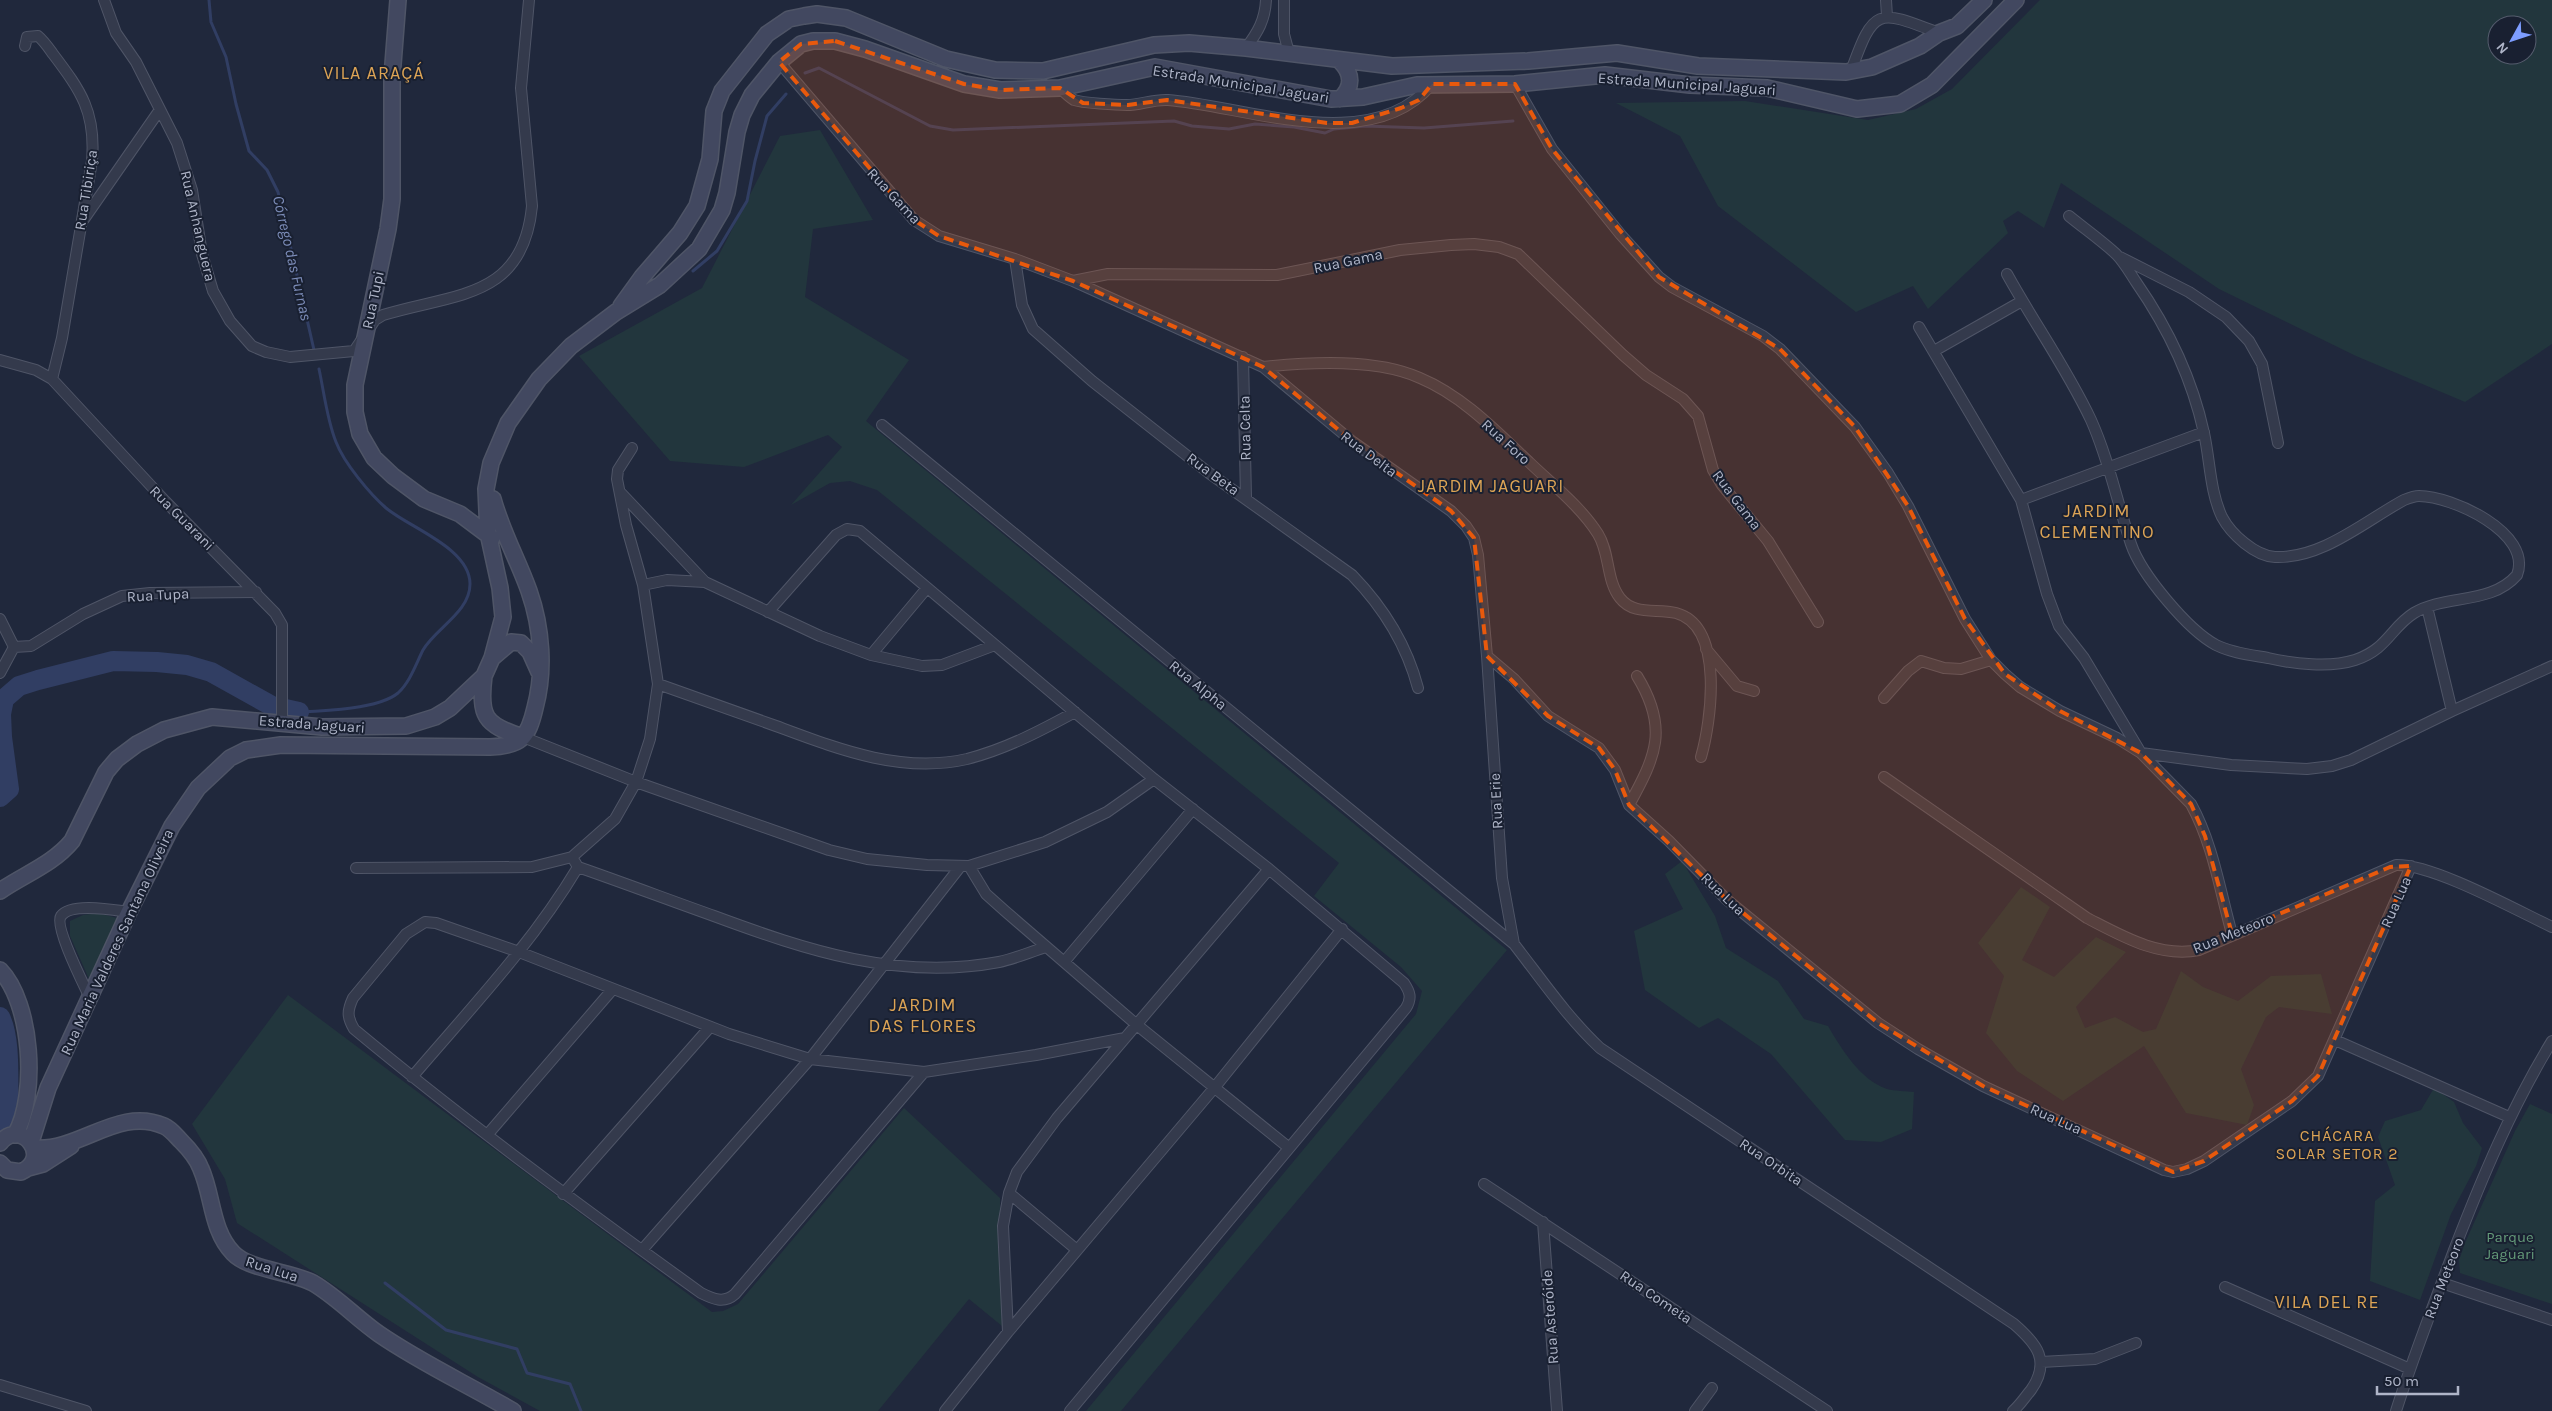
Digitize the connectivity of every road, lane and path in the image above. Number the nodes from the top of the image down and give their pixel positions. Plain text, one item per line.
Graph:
1 (104, 0) edge
2 (398, 0) edge
3 (529, 0) edge
4 (1266, 0) edge
5 (1284, 0) edge
6 (1886, 0) edge
7 (1984, 0) edge
8 (2016, 0) edge
9 (1887, 16) junction
10 (790, 19) junction
11 (1957, 26) junction
12 (1939, 34) junction
13 (1189, 43) junction
14 (801, 44) junction
15 (25, 46) dead end
16 (1246, 48) junction
17 (1289, 53) junction
18 (1603, 53) junction
19 (1340, 61) junction
20 (779, 62) junction
21 (1187, 72) junction
22 (1851, 72) junction
23 (1605, 76) junction
24 (731, 80) junction
25 (1432, 84) junction
26 (1516, 84) junction
27 (1932, 85) junction
28 (1060, 88) junction
29 (752, 95) junction
30 (1340, 99) junction
31 (159, 111) junction
32 (2069, 216) dead end
33 (82, 222) junction
34 (2118, 255) junction
35 (1016, 259) junction
36 (2007, 274) dead end
37 (1073, 281) junction
38 (2022, 301) junction
39 (616, 312) junction
40 (1919, 327) dead end
41 (365, 338) junction
42 (1934, 350) junction
43 (1243, 357) junction
44 (0, 360) edge
45 (1263, 367) junction
46 (52, 379) junction
47 (882, 425) dead end
48 (2204, 432) junction
49 (2278, 443) dead end
50 (632, 448) dead end
51 (2110, 467) junction
52 (487, 485) junction
53 (619, 491) junction
54 (1246, 498) junction
55 (2021, 500) junction
56 (441, 508) junction
57 (460, 514) junction
58 (488, 533) junction
59 (493, 562) junction
60 (705, 582) junction
61 (643, 585) junction
62 (927, 588) junction
63 (529, 591) junction
64 (256, 592) junction
65 (2427, 608) junction
66 (768, 612) junction
67 (0, 619) edge
68 (1818, 622) dead end
69 (995, 645) junction
70 (14, 647) junction
71 (1706, 648) junction
72 (871, 655) junction
73 (1487, 656) junction
74 (492, 658) junction
75 (1991, 660) junction
76 (2552, 666) edge
77 (0, 673) edge
78 (540, 675) junction
79 (484, 676) junction
80 (1637, 676) dead end
81 (658, 684) junction
82 (1418, 688) dead end
83 (1754, 691) dead end
84 (1884, 698) dead end
85 (2452, 711) junction
86 (1075, 712) junction
87 (282, 719) junction
88 (350, 728) junction
89 (523, 737) junction
90 (350, 746) junction
91 (2141, 753) junction
92 (1701, 757) dead end
93 (1884, 777) dead end
94 (1154, 779) junction
95 (636, 782) junction
96 (1629, 805) junction
97 (1193, 809) junction
98 (572, 858) junction
99 (2411, 866) junction
100 (578, 867) junction
101 (965, 867) junction
102 (356, 868) dead end
103 (1269, 869) junction
104 (0, 891) edge
105 (129, 912) junction
106 (2552, 927) edge
107 (1342, 929) junction
108 (2232, 934) junction
109 (1514, 944) junction
110 (1046, 947) junction
111 (520, 952) junction
112 (1064, 962) junction
113 (883, 964) junction
114 (0, 970) edge
115 (612, 990) junction
116 (90, 998) junction
117 (1137, 1025) junction
118 (710, 1027) junction
119 (1125, 1038) junction
120 (2335, 1040) junction
121 (2552, 1041) edge
122 (810, 1059) junction
123 (924, 1072) junction
124 (412, 1077) junction
125 (1215, 1087) junction
126 (2509, 1117) junction
127 (488, 1134) junction
128 (15, 1135) junction
129 (78, 1141) junction
130 (0, 1143) edge
131 (32, 1145) junction
132 (1288, 1148) junction
133 (0, 1163) edge
134 (28, 1168) junction
135 (6, 1174) edge
136 (1484, 1184) dead end
137 (1009, 1193) junction
138 (563, 1194) junction
139 (1543, 1222) junction
140 (642, 1250) junction
141 (1078, 1250) junction
142 (2442, 1283) junction
143 (2225, 1288) dead end
144 (2552, 1320) edge
145 (1008, 1332) junction
146 (2136, 1343) dead end
147 (2041, 1362) junction
148 (2410, 1368) junction
149 (0, 1385) edge
150 (1712, 1388) dead end
151 (86, 1411) edge
152 (514, 1411) edge
153 (945, 1411) edge
154 (1070, 1411) edge
155 (1557, 1411) edge
156 (1696, 1411) edge
157 (1827, 1411) edge
158 (2013, 1411) edge
159 (2396, 1411) edge

1 - 31 street, Rua Anhanguera
2 - 41 main road, Rua Tupi
3 - 41 street, Rua Anhanguera
4 - 16 street
5 - 17 street
6 - 9 street
7 - 11 main road, Estrada Municipal Jaguari
8 - 27 main road, Estrada Municipal Jaguari
9 - 12 street
9 - 22 street
10 - 13 main road, Estrada Municipal Jaguari
10 - 14 main road
10 - 24 main road, Estrada Municipal Jaguari
11 - 12 main road, Estrada Municipal Jaguari
11 - 27 main road
12 - 22 main road, Estrada Municipal Jaguari
13 - 16 main road, Estrada Municipal Jaguari
13 - 21 main road
14 - 20 main road, Estrada Municipal Jaguari
14 - 28 main road, Estrada Municipal Jaguari
15 - 33 street, Rua Tibiriça
16 - 17 main road, Estrada Municipal Jaguari
17 - 19 main road, Estrada Municipal Jaguari
18 - 19 main road, Estrada Municipal Jaguari
18 - 22 main road, Estrada Municipal Jaguari
18 - 23 main road
19 - 30 main road
20 - 29 main road, Estrada Municipal Jaguari
20 - 35 street, Rua Gama
21 - 28 main road, Estrada Municipal Jaguari
21 - 30 main road, Estrada Municipal Jaguari
23 - 26 main road, Estrada Municipal Jaguari
23 - 27 main road, Estrada Municipal Jaguari
24 - 29 main road
24 - 39 main road, Estrada Municipal Jaguari
25 - 26 main road, Estrada Municipal Jaguari
25 - 28 street
25 - 30 main road, Estrada Municipal Jaguari
26 - 75 street
29 - 39 main road, Estrada Municipal Jaguari
31 - 33 street
31 - 41 street, Rua Anhanguera
32 - 34 street
33 - 46 street, Rua Tibiriça
34 - 48 street
34 - 49 street
35 - 37 street, Rua Gama
35 - 54 street, Rua Beta
36 - 38 street
37 - 43 street, Rua Delta
37 - 68 street, Rua Gama
38 - 42 street
38 - 51 street
39 - 52 main road, Estrada Municipal Jaguari
40 - 42 street
41 - 56 main road, Rua Tupi
42 - 55 street
43 - 45 street, Rua Delta
43 - 54 street, Rua Celta
44 - 46 street, Rua Guarani
45 - 71 street, Rua Foro
45 - 73 street, Rua Delta
46 - 64 street, Rua Guarani
47 - 109 street, Rua Alpha
48 - 51 street
48 - 65 street
50 - 53 street
51 - 55 street
51 - 65 street
52 - 57 main road
52 - 58 main road, Estrada Jaguari
52 - 63 main road
53 - 60 street
53 - 61 street
54 - 82 street, Rua Beta
55 - 91 street
56 - 57 main road, Rua Tupi
56 - 59 main road
57 - 58 main road, Rua Tupi
58 - 59 main road, Estrada Jaguari
58 - 63 main road
59 - 74 main road, Estrada Jaguari
60 - 61 street
60 - 66 street
61 - 81 street
62 - 66 street
62 - 69 street
62 - 72 street
63 - 78 main road
64 - 70 street, Rua Tupa
64 - 87 street, Rua Guarani
65 - 85 street
66 - 72 street
67 - 70 street
69 - 72 street
69 - 86 street
70 - 77 street
71 - 83 street
71 - 92 street, Rua Foro
73 - 96 street
73 - 109 street, Rua Erie
74 - 78 main road
74 - 79 main road, Estrada Jaguari
75 - 84 street
75 - 91 street
76 - 85 street
78 - 89 main road
79 - 88 main road, Estrada Jaguari
79 - 89 main road
80 - 96 street
81 - 86 street
81 - 95 street
85 - 91 street
86 - 94 street
87 - 88 main road, Estrada Jaguari
87 - 104 main road, Estrada Jaguari
88 - 90 main road
89 - 90 main road, Rua Maria Valderes Santana Oliveira
89 - 95 street
90 - 105 main road, Rua Maria Valderes Santana Oliveira
91 - 108 street
93 - 108 street, Rua Meteoro
94 - 97 street
94 - 101 street
95 - 98 street
95 - 101 street
96 - 120 street, Rua Lua
97 - 103 street
97 - 112 street
98 - 100 street
98 - 102 street
99 - 106 street, Rua Meteoro
99 - 108 street, Rua Meteoro
99 - 120 street, Rua Lua
100 - 111 street
100 - 113 street
101 - 110 street
101 - 113 street
103 - 107 street
103 - 117 street
105 - 116 main road, Rua Maria Valderes Santana Oliveira
105 - 116 street
107 - 125 street
107 - 132 street
109 - 147 street, Rua Orbita
110 - 112 street
110 - 113 street
111 - 115 street
111 - 124 street
111 - 124 street
112 - 117 street
113 - 122 street
114 - 128 main road
115 - 118 street
115 - 127 street
116 - 131 main road, Rua Maria Valderes Santana Oliveira
117 - 119 street
117 - 125 street
118 - 122 street
118 - 138 street
119 - 123 street
119 - 137 street
120 - 126 street
121 - 126 street, Rua Meteoro
122 - 123 street
122 - 140 street
123 - 140 street
124 - 127 street
125 - 132 street
125 - 141 street
126 - 142 street, Rua Meteoro
127 - 138 street
128 - 130 main road
128 - 131 main road
129 - 131 main road, Rua Lua
129 - 134 main road, Rua Lua
129 - 152 main road, Rua Lua
131 - 134 main road
132 - 154 street
133 - 135 main road
134 - 135 main road
136 - 139 street, Rua Cometa
137 - 141 street
137 - 145 street
138 - 140 street
139 - 155 street, Rua Asteróide
139 - 157 street, Rua Cometa
141 - 145 street
142 - 144 street
142 - 148 street, Rua Meteoro
143 - 148 street
145 - 153 street
146 - 147 street
147 - 158 street
148 - 159 street, Rua Meteoro
149 - 151 street
150 - 156 street

